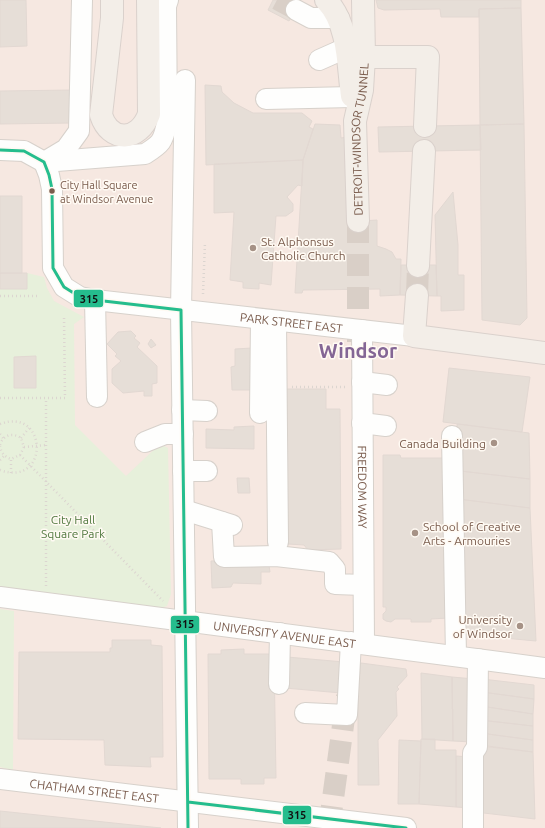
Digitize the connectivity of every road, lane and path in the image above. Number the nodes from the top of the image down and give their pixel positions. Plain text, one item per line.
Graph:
1 (82, 0) edge
2 (112, 0) edge
3 (148, 0) edge
4 (168, 0) edge
5 (326, 0) edge
6 (363, 0) edge
7 (296, 10) tunnel mouth
8 (339, 18) junction
9 (355, 52) junction
10 (319, 60) dead end
11 (185, 80) dead end
12 (352, 97) junction
13 (266, 99) dead end
14 (355, 121) junction
15 (425, 126) dead end
16 (0, 150) edge
17 (424, 151) dead end
18 (44, 162) junction
19 (358, 221) tunnel mouth
20 (205, 242) dead end
21 (418, 266) tunnel mouth
22 (203, 294) dead end
23 (416, 295) tunnel mouth
24 (0, 296) edge
25 (37, 296) dead end
26 (95, 300) junction
27 (181, 310) junction
28 (64, 315) dead end
29 (269, 320) junction
30 (362, 330) junction
31 (414, 336) junction
32 (545, 353) edge
33 (354, 384) junction
34 (387, 385) dead end
35 (292, 387) dead end
36 (97, 396) dead end
37 (0, 398) edge
38 (46, 398) junction
39 (182, 410) junction
40 (207, 411) dead end
41 (260, 413) dead end
42 (362, 423) junction
43 (0, 424) edge
44 (386, 426) dead end
45 (29, 428) junction
46 (0, 434) edge
47 (183, 434) junction
48 (452, 436) dead end
49 (3, 438) junction
50 (21, 438) junction
51 (145, 442) dead end
52 (46, 445) junction
53 (0, 446) edge
54 (38, 446) junction
55 (24, 447) junction
56 (20, 455) junction
57 (4, 456) junction
58 (11, 458) junction
59 (0, 460) edge
60 (30, 465) junction
61 (0, 470) edge
62 (183, 471) junction
63 (207, 471) dead end
64 (11, 473) junction
65 (46, 481) junction
66 (184, 510) junction
67 (278, 542) dead end
68 (364, 585) junction
69 (46, 592) dead end
70 (0, 597) edge
71 (166, 604) dead end
72 (185, 621) junction
73 (280, 633) junction
74 (357, 643) junction
75 (456, 656) junction
76 (478, 659) junction
77 (545, 668) edge
78 (279, 684) dead end
79 (305, 714) dead end
80 (0, 779) edge
81 (188, 802) junction
82 (312, 822) edge
83 (335, 824) edge
84 (188, 828) edge
85 (406, 828) edge
86 (473, 828) edge

1 - 18 street
2 - 3 main road
4 - 18 street
5 - 8 main road
6 - 9 main road
7 - 8 street
8 - 9 main road
9 - 10 street
9 - 12 main road
9 - 14 main road, DETROIT-WINDSOR TUNNEL
9 - 15 main road
11 - 27 street
12 - 13 street
12 - 14 main road
14 - 19 main road, DETROIT-WINDSOR TUNNEL
16 - 18 street
17 - 21 main road
18 - 26 street, PARK STREET EAST
20 - 22 path
23 - 31 main road
24 - 25 path
26 - 27 street, PARK STREET EAST
26 - 36 street
27 - 29 street, PARK STREET EAST
27 - 39 street
28 - 38 path
29 - 30 street, PARK STREET EAST
29 - 41 street
29 - 67 street
30 - 31 street, PARK STREET EAST
30 - 33 street, FREEDOM WAY
31 - 32 main road, PARK STREET EAST
33 - 34 street
33 - 35 path
33 - 42 street, FREEDOM WAY
37 - 38 path
38 - 52 path
39 - 40 street
39 - 47 street
42 - 44 street
42 - 68 street, FREEDOM WAY
43 - 45 path
45 - 50 path
45 - 54 path
46 - 49 path
47 - 51 street
47 - 62 street
48 - 75 street
49 - 50 path
49 - 53 path
50 - 55 path
52 - 54 path
52 - 65 path
53 - 57 path
54 - 55 path
54 - 60 path
55 - 56 path
56 - 58 path
56 - 60 path
57 - 58 path
57 - 59 path
58 - 64 path
60 - 64 path
60 - 65 path
61 - 64 path
62 - 63 street
62 - 66 street
65 - 69 path
65 - 71 path
66 - 68 street
66 - 72 street
68 - 74 street, FREEDOM WAY
70 - 72 street, UNIVERSITY AVENUE EAST
72 - 73 street, UNIVERSITY AVENUE EAST
72 - 81 street
73 - 74 street, UNIVERSITY AVENUE EAST
73 - 78 street
74 - 75 street, UNIVERSITY AVENUE EAST
74 - 79 street, FREEDOM WAY
75 - 76 street, UNIVERSITY AVENUE EAST
76 - 77 street, UNIVERSITY AVENUE EAST
76 - 86 street
80 - 81 street, CHATHAM STREET EAST
81 - 82 street, CHATHAM STREET EAST
81 - 84 street
82 - 83 street, CHATHAM STREET EAST
83 - 85 street, CHATHAM STREET EAST

